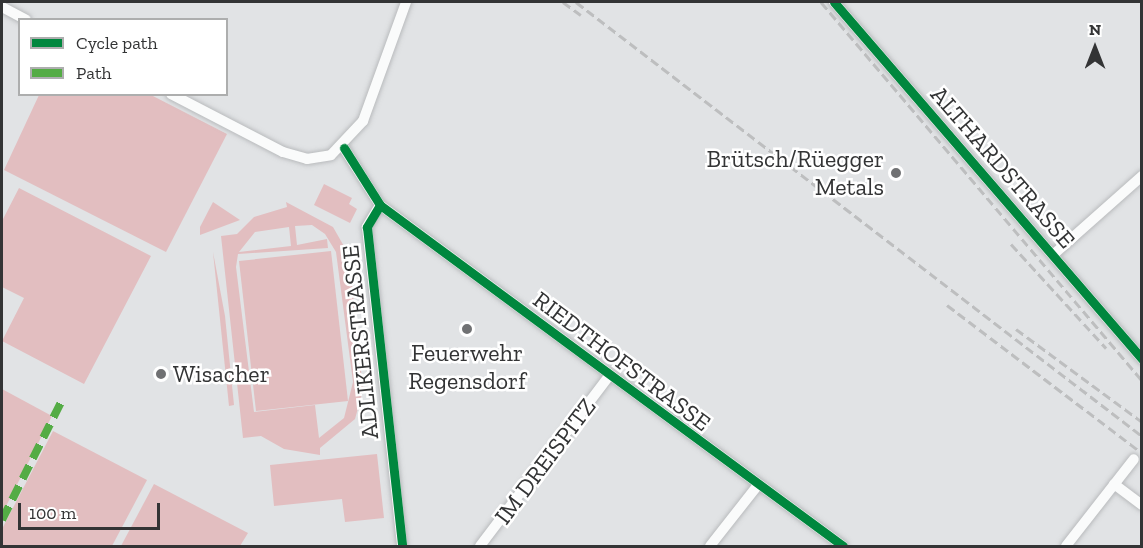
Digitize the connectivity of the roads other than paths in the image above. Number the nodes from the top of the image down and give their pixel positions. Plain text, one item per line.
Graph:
1 (406, 2) edge
2 (834, 2) edge
3 (2, 7) edge
4 (22, 18) edge
5 (175, 96) edge
6 (344, 148) junction
7 (1142, 176) edge
8 (380, 205) junction
9 (1054, 254) junction
10 (1142, 359) edge
11 (610, 375) junction
12 (1134, 459) dead end
13 (1114, 484) junction
14 (758, 485) junction
15 (1142, 505) edge
16 (402, 546) edge
17 (480, 546) edge
18 (710, 546) edge
19 (843, 546) edge
20 (1066, 546) edge

1 - 6 street
2 - 9 street, ALTHARDSTRASSE
3 - 4 street
5 - 6 street
6 - 8 street
7 - 9 street
8 - 11 street, RIEDTHOFSTRASSE
8 - 16 street, ADLIKERSTRASSE
9 - 10 street, ALTHARDSTRASSE
11 - 14 street, RIEDTHOFSTRASSE
11 - 17 street, IM DREISPITZ
12 - 13 street
13 - 15 street
13 - 20 street
14 - 18 street
14 - 19 street, RIEDTHOFSTRASSE

